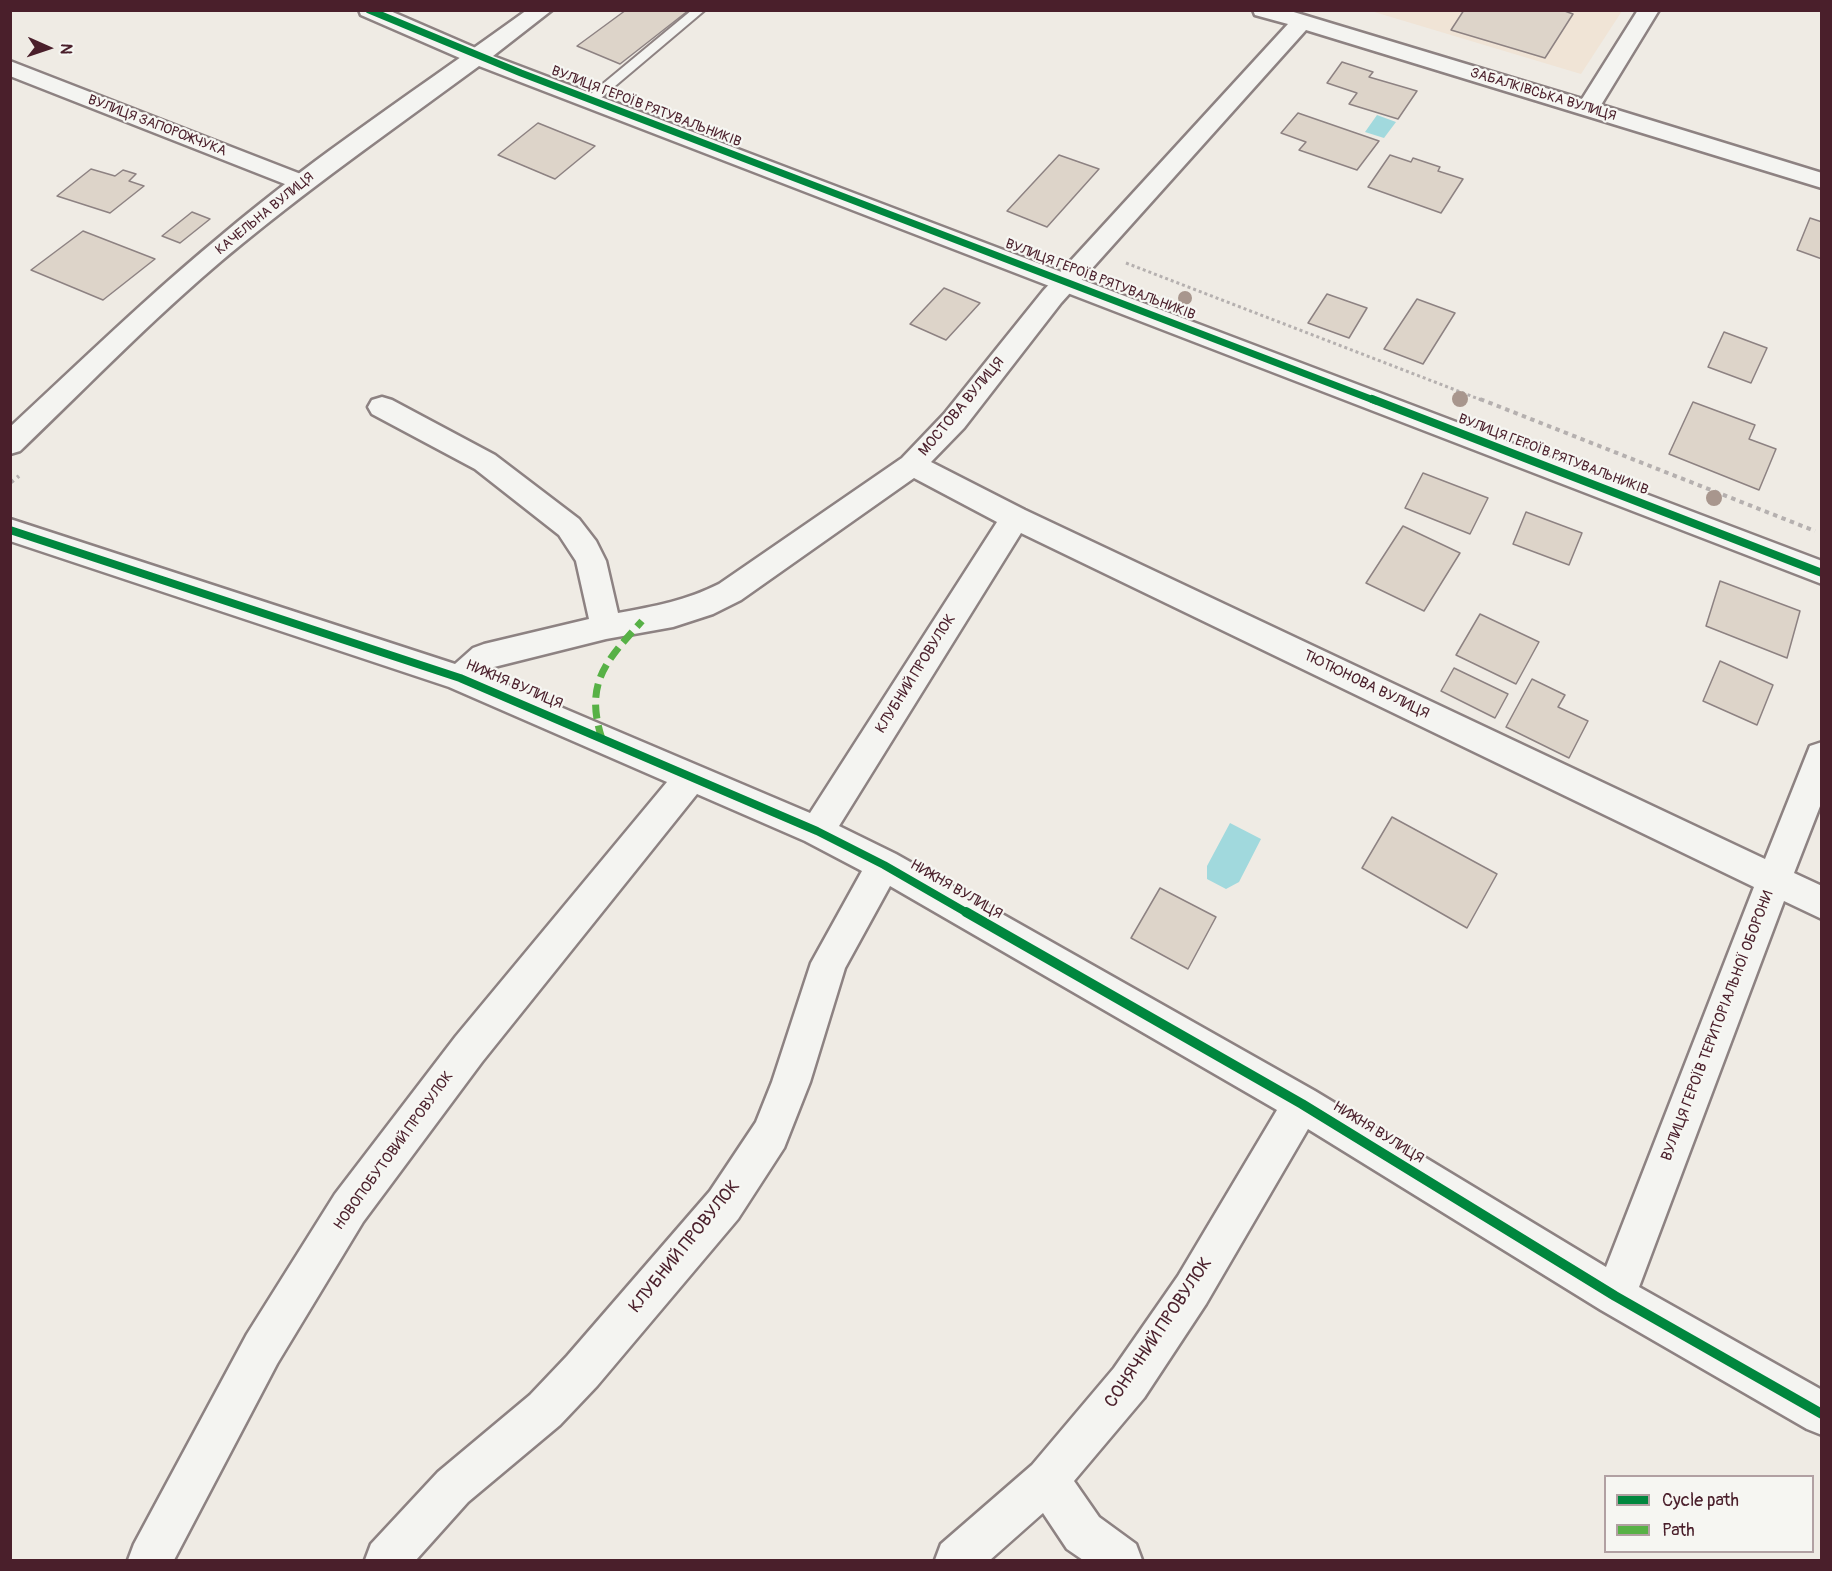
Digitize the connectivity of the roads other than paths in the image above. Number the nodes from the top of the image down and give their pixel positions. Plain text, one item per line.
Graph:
1 (369, 10) edge
2 (542, 10) edge
3 (700, 10) edge
4 (1263, 10) edge
5 (1649, 10) edge
6 (1301, 23) junction
7 (477, 57) junction
8 (10, 68) edge
9 (591, 100) junction
10 (1588, 108) junction
11 (1821, 181) edge
12 (303, 183) junction
13 (1067, 281) junction
14 (382, 407) dead end
15 (10, 444) edge
16 (912, 465) junction
17 (1015, 518) junction
18 (10, 530) edge
19 (1821, 573) edge
20 (606, 627) junction
21 (460, 678) junction
22 (1821, 756) edge
23 (692, 777) junction
24 (817, 831) junction
25 (884, 866) junction
26 (1773, 880) junction
27 (1821, 903) edge
28 (1302, 1104) junction
29 (1615, 1296) junction
30 (1821, 1414) edge
31 (1047, 1480) junction
32 (150, 1560) edge
33 (387, 1560) edge
34 (957, 1560) edge
35 (1120, 1560) edge

1 - 7 street, ВУЛИЦЯ ГЕРОЇВ РЯТУВАЛЬНИКІВ
2 - 7 street, КАЧЕЛЬНА ВУЛИЦЯ
3 - 9 lane
4 - 6 street, ЗАБАЛКІВСЬКА ВУЛИЦЯ
5 - 10 street
6 - 10 street, ЗАБАЛКІВСЬКА ВУЛИЦЯ
6 - 13 street, МОСТОВА ВУЛИЦЯ
7 - 9 street, ВУЛИЦЯ ГЕРОЇВ РЯТУВАЛЬНИКІВ
7 - 12 street, КАЧЕЛЬНА ВУЛИЦЯ
8 - 12 street, ВУЛИЦЯ ЗАПОРОЖЧУКА
9 - 13 street, ВУЛИЦЯ ГЕРОЇВ РЯТУВАЛЬНИКІВ
10 - 11 street, ЗАБАЛКІВСЬКА ВУЛИЦЯ
12 - 15 street, КАЧЕЛЬНА ВУЛИЦЯ
13 - 16 street, МОСТОВА ВУЛИЦЯ
13 - 19 street, ВУЛИЦЯ ГЕРОЇВ РЯТУВАЛЬНИКІВ
14 - 20 street
16 - 17 street, ТЮТЮНОВА ВУЛИЦЯ
16 - 20 street, МОСТОВА ВУЛИЦЯ
17 - 24 street, КЛУБНИЙ ПРОВУЛОК
17 - 26 street, ТЮТЮНОВА ВУЛИЦЯ
18 - 21 street, НИЖНЯ ВУЛИЦЯ
20 - 21 street, МОСТОВА ВУЛИЦЯ
21 - 23 street, НИЖНЯ ВУЛИЦЯ
22 - 26 street, ВУЛИЦЯ ГЕРОЇВ ТЕРИТОРІАЛЬНОЇ ОБОРОНИ
23 - 24 street, НИЖНЯ ВУЛИЦЯ
23 - 32 street, НОВОПОБУТОВИЙ ПРОВУЛОК
24 - 25 street, НИЖНЯ ВУЛИЦЯ
25 - 28 street, НИЖНЯ ВУЛИЦЯ
25 - 33 street, КЛУБНИЙ ПРОВУЛОК
26 - 27 street, ТЮТЮНОВА ВУЛИЦЯ
26 - 29 street, ВУЛИЦЯ ГЕРОЇВ ТЕРИТОРІАЛЬНОЇ ОБОРОНИ
28 - 29 street, НИЖНЯ ВУЛИЦЯ
28 - 31 street, СОНЯЧНИЙ ПРОВУЛОК
29 - 30 street, НИЖНЯ ВУЛИЦЯ
31 - 34 street, СОНЯЧНИЙ ПРОВУЛОК
31 - 35 street

